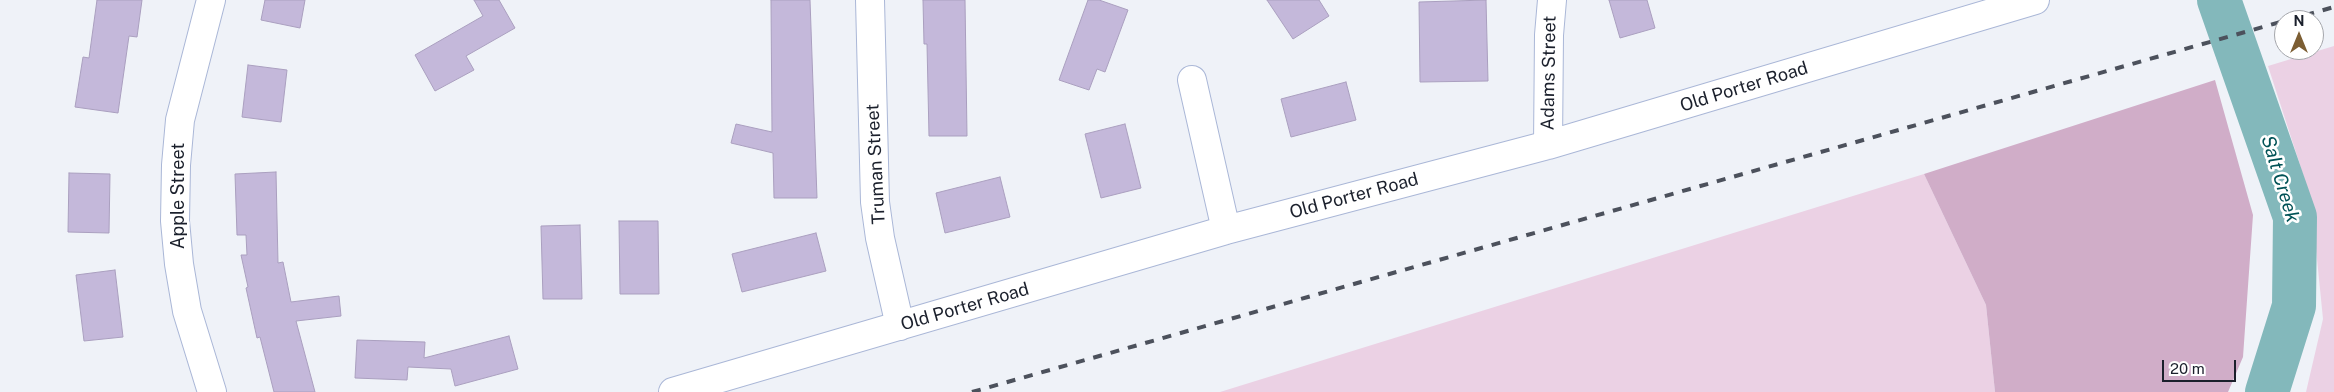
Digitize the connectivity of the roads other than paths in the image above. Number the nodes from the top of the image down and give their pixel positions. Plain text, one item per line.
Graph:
1 (211, 0) edge
2 (870, 0) edge
3 (1552, 0) edge
4 (2035, 0) edge
5 (1192, 80) dead end
6 (1548, 145) junction
7 (1226, 230) junction
8 (900, 326) junction
9 (212, 392) edge
10 (673, 392) edge

1 - 9 street, Apple Street
2 - 8 street, Truman Street
3 - 6 street, Adams Street
4 - 6 street, Old Porter Road
5 - 7 street
6 - 7 street, Old Porter Road
7 - 8 street, Old Porter Road
8 - 10 street, Old Porter Road

